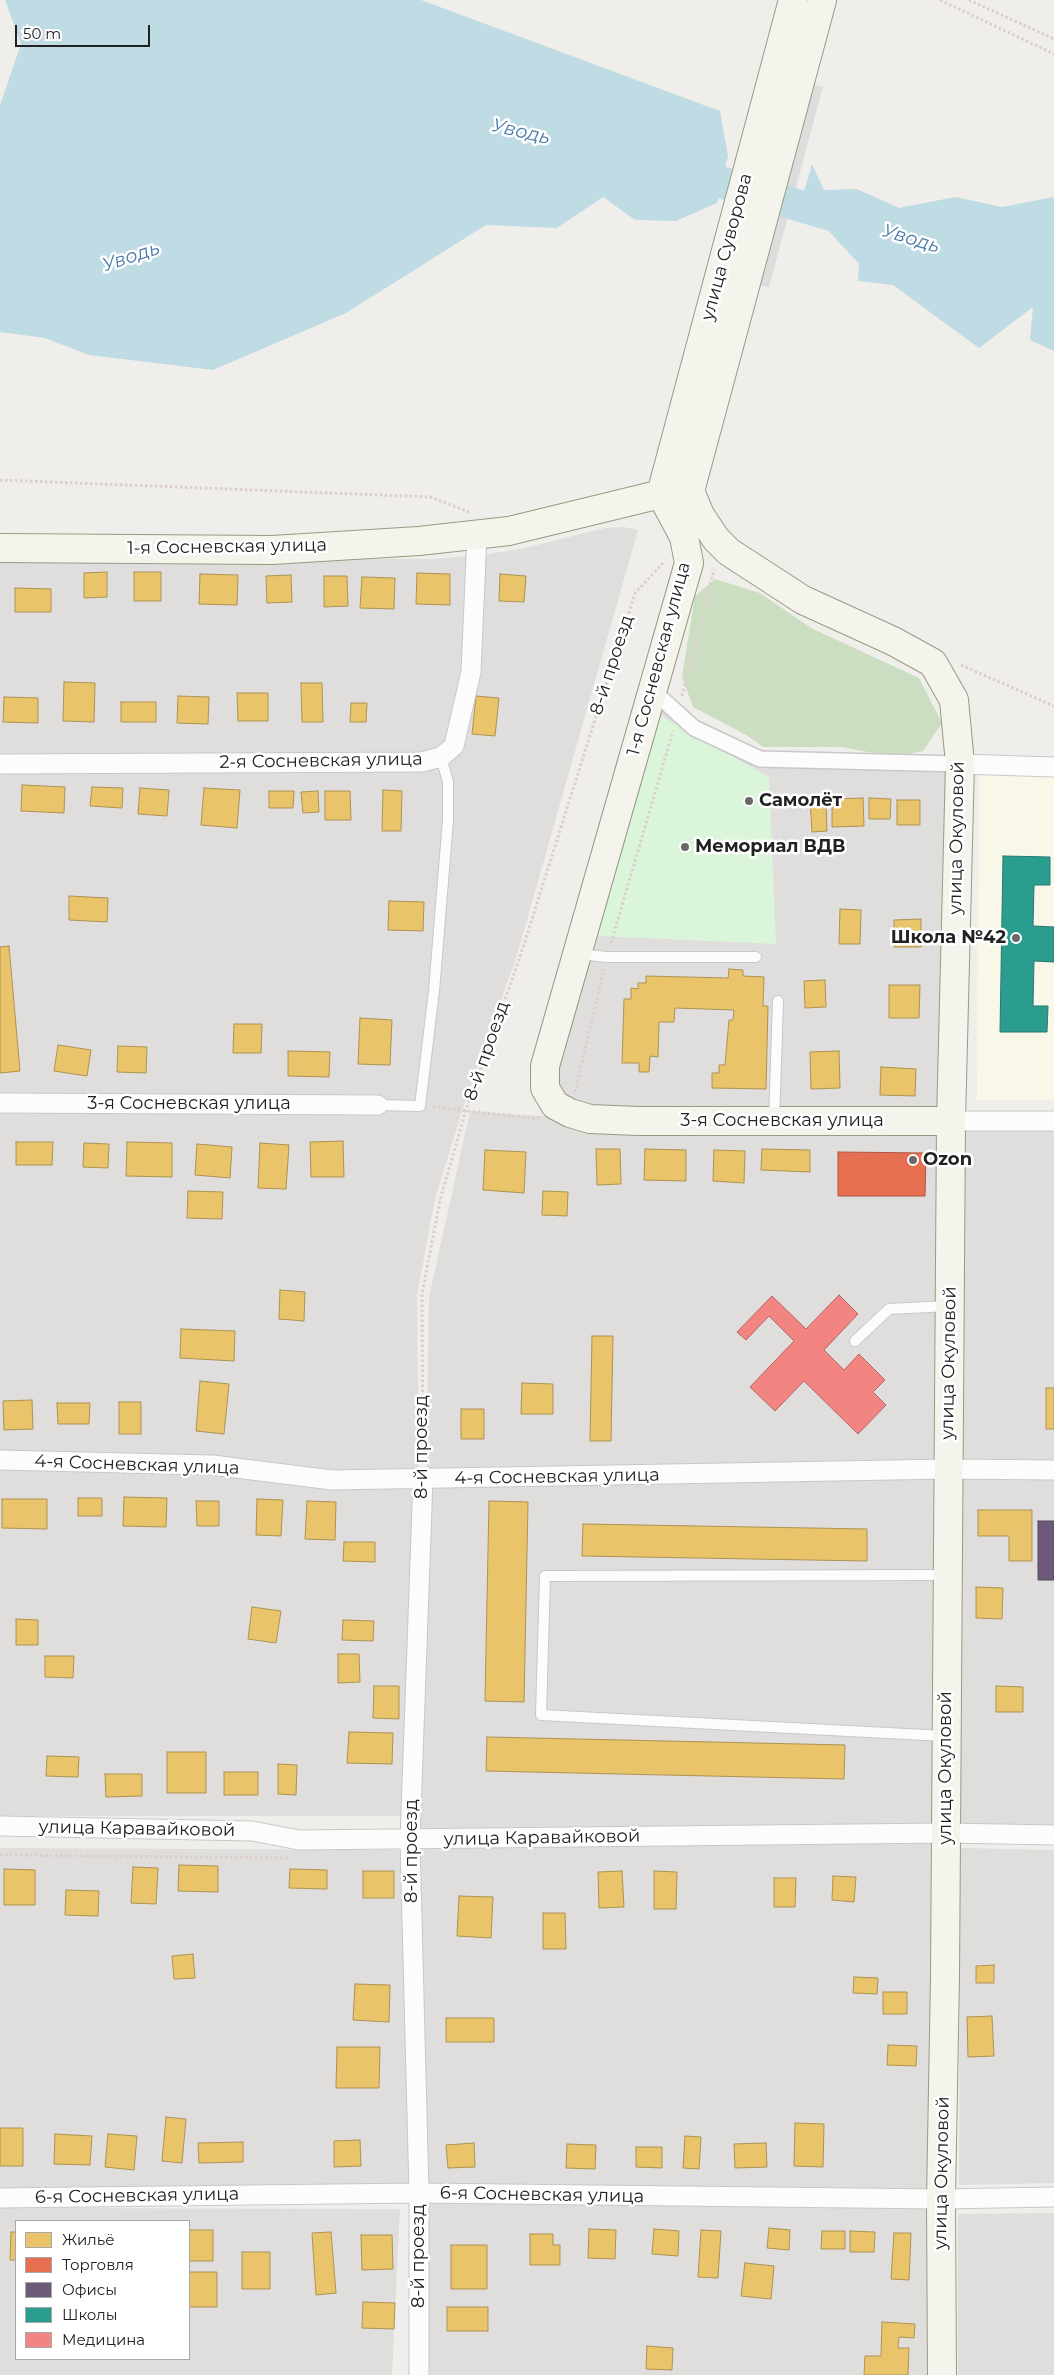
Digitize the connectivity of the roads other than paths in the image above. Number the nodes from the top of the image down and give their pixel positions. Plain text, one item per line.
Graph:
1 (793, 0) edge
2 (822, 0) edge
3 (690, 491) junction
4 (661, 494) junction
5 (477, 526) junction
6 (0, 548) edge
7 (651, 690) junction
8 (441, 757) junction
9 (0, 764) edge
10 (960, 764) junction
11 (1054, 767) edge
12 (577, 954) junction
13 (756, 957) dead end
14 (778, 1001) dead end
15 (545, 1066) joint
16 (0, 1103) edge
17 (378, 1105) joint
18 (951, 1121) junction
19 (1054, 1121) edge
20 (774, 1122) junction
21 (950, 1306) junction
22 (855, 1341) dead end
23 (0, 1460) edge
24 (948, 1469) junction
25 (1054, 1470) edge
26 (423, 1479) junction
27 (948, 1575) junction
28 (946, 1736) junction
29 (0, 1826) edge
30 (946, 1833) junction
31 (1054, 1835) edge
32 (410, 1840) junction
33 (419, 2193) junction
34 (1054, 2197) edge
35 (0, 2198) edge
36 (941, 2199) junction
37 (419, 2375) edge
38 (942, 2375) edge

1 - 4 main road, улица Суворова
2 - 3 main road, улица Суворова
3 - 4 main road
3 - 10 main road, улица Окуловой
4 - 5 main road, 1-я Сосневская улица
4 - 7 main road, 1-я Сосневская улица
5 - 6 main road, 1-я Сосневская улица
5 - 8 street, 2-я Сосневская улица
7 - 10 street
7 - 12 main road, 1-я Сосневская улица
8 - 9 street, 2-я Сосневская улица
8 - 17 lane
10 - 11 street
10 - 18 main road, улица Окуловой
12 - 13 lane
12 - 15 main road, 1-я Сосневская улица
14 - 20 lane
15 - 20 main road, 3-я Сосневская улица
16 - 17 street, 3-я Сосневская улица
18 - 19 street, 3-я Сосневская улица
18 - 20 main road, 3-я Сосневская улица
18 - 21 main road, улица Окуловой
21 - 22 lane
21 - 24 main road, улица Окуловой
23 - 26 street, 4-я Сосневская улица
24 - 25 street, 4-я Сосневская улица
24 - 26 street, 4-я Сосневская улица
24 - 27 main road, улица Окуловой
26 - 32 street, 8-й проезд
27 - 28 main road, улица Окуловой
27 - 28 lane
28 - 30 main road, улица Окуловой
29 - 32 street, улица Каравайковой
30 - 31 street, улица Каравайковой
30 - 32 street, улица Каравайковой
30 - 36 main road, улица Окуловой
32 - 33 street, 8-й проезд
33 - 35 street, 6-я Сосневская улица
33 - 36 street, 6-я Сосневская улица
33 - 37 street, 8-й проезд
34 - 36 street, 6-я Сосневская улица
36 - 38 main road, улица Окуловой

